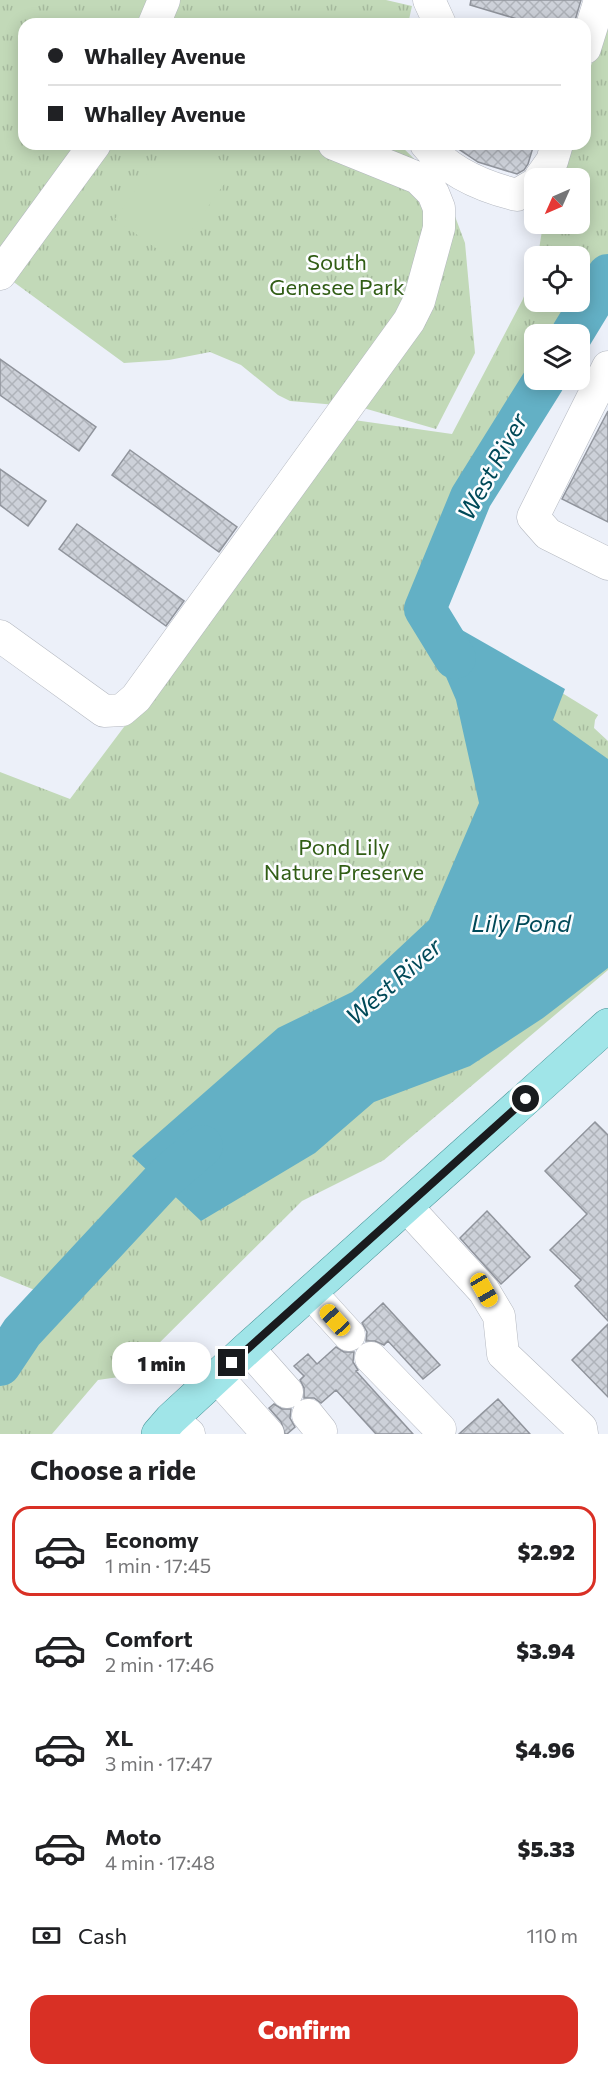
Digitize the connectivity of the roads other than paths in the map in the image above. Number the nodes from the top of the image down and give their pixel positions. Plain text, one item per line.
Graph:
1 (164, 0) edge
2 (429, 0) edge
3 (600, 0) edge
4 (156, 18) edge
5 (437, 18) edge
6 (591, 29) edge
7 (91, 150) edge
8 (348, 150) edge
9 (421, 150) edge
10 (431, 150) edge
11 (555, 150) edge
12 (547, 168) edge
13 (401, 172) junction
14 (524, 191) edge
15 (0, 274) edge
16 (608, 367) edge
17 (608, 564) edge
18 (0, 636) edge
19 (608, 1025) edge
20 (406, 1206) junction
21 (310, 1293) junction
22 (349, 1335) dead end
23 (248, 1348) junction
24 (371, 1358) dead end
25 (217, 1377) junction
26 (287, 1392) dead end
27 (173, 1429) edge
28 (440, 1429) dead end
29 (268, 1434) edge
30 (582, 1434) edge

1 - 4 street
2 - 5 street
3 - 6 street
7 - 15 street
8 - 13 street
9 - 13 street
10 - 14 street
11 - 12 street
13 - 18 street
16 - 17 street
19 - 20 main road
20 - 21 main road
20 - 30 street
21 - 22 street
21 - 23 main road
23 - 25 main road
23 - 26 street
24 - 28 street
25 - 27 main road
25 - 29 street

